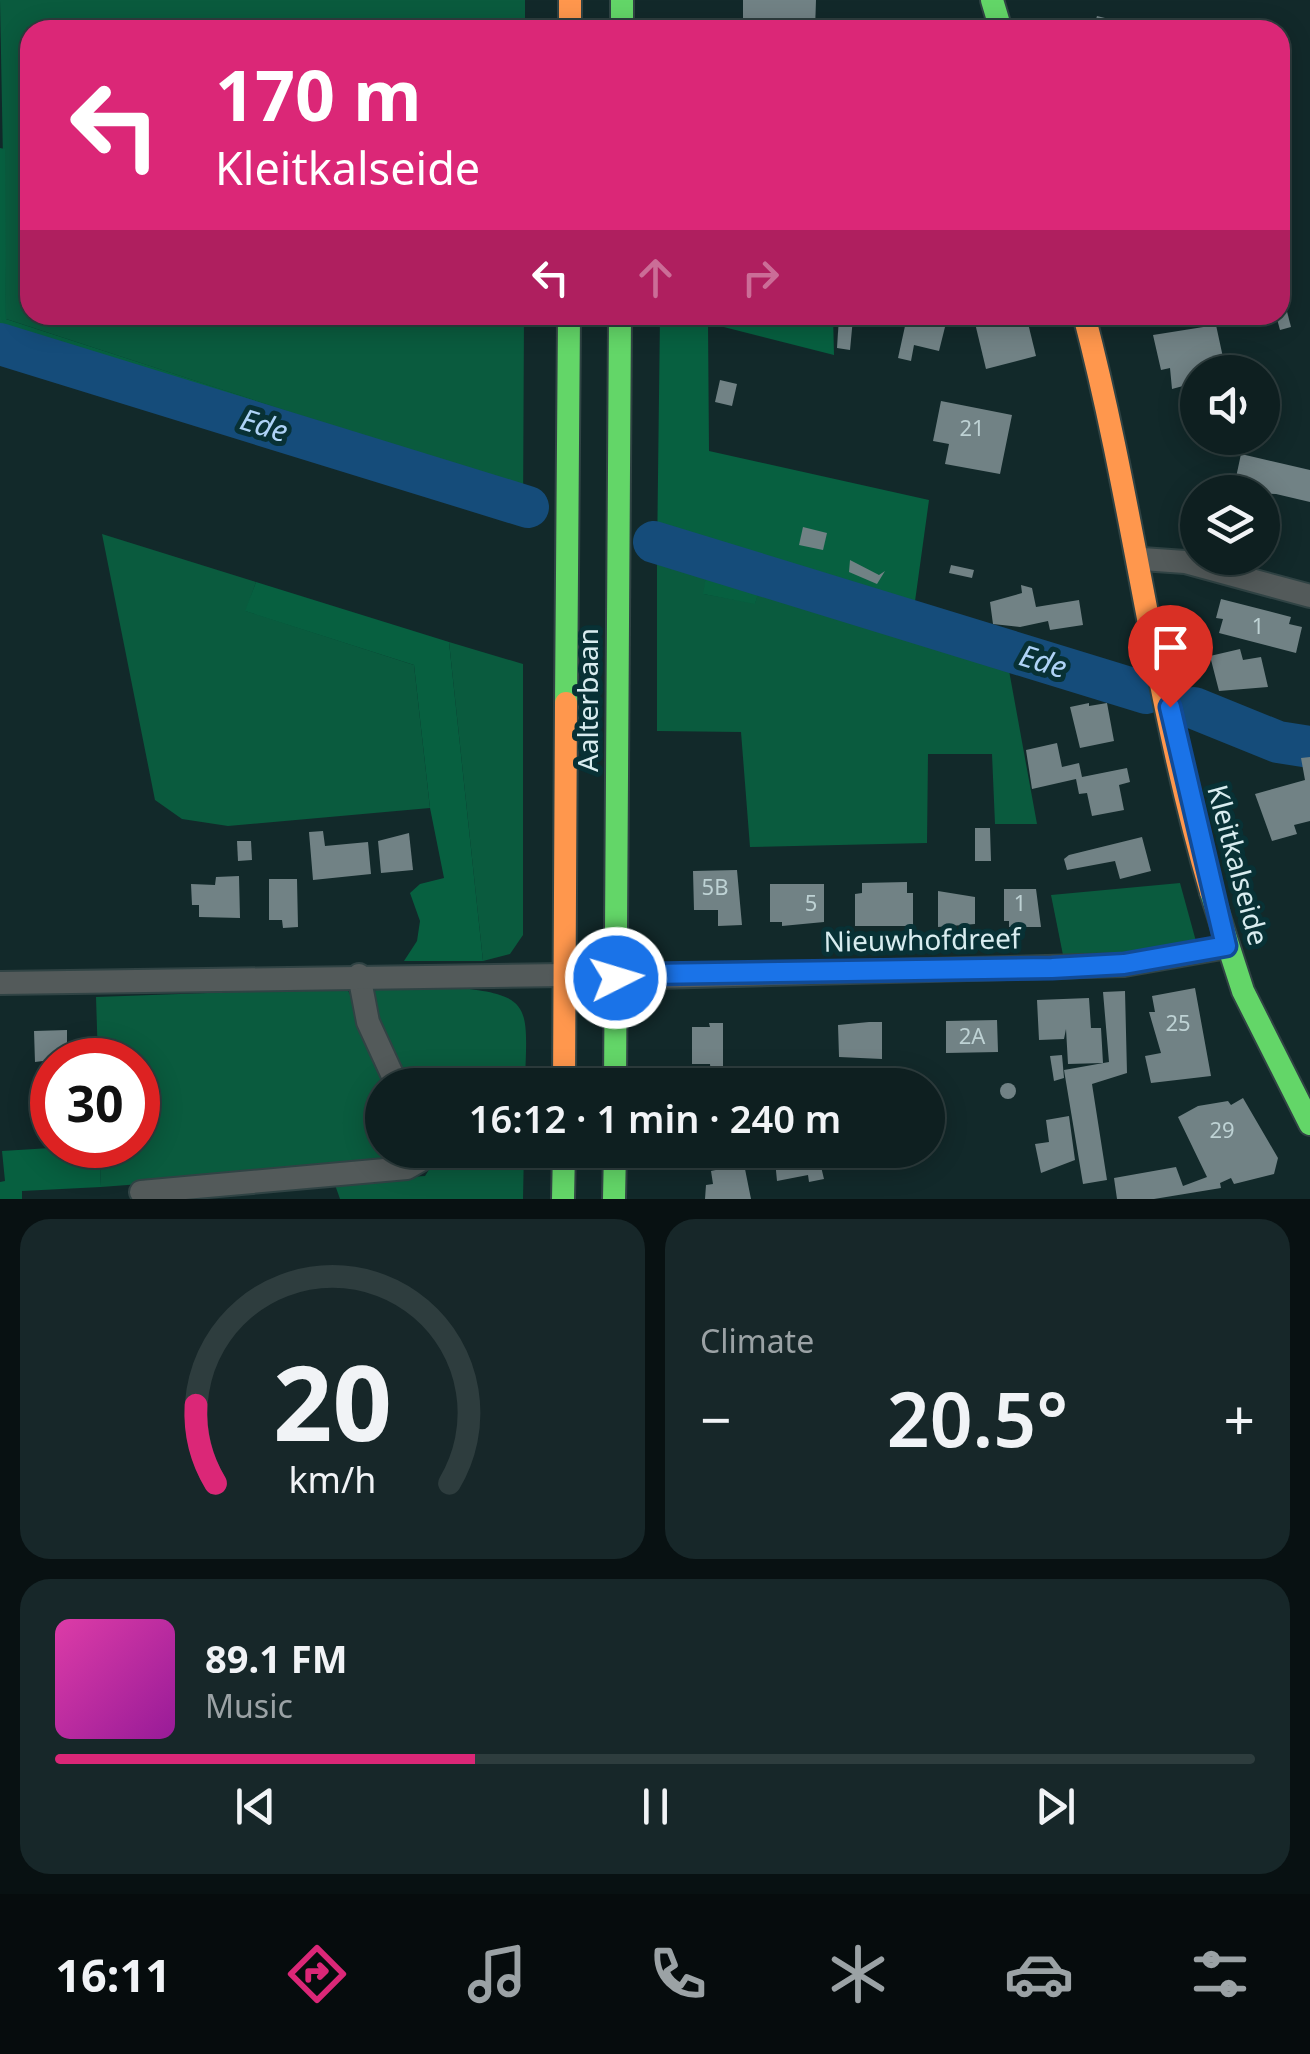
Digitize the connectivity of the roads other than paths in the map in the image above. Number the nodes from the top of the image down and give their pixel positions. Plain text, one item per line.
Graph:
1 (568, 325) edge
2 (620, 325) edge
3 (1086, 325) edge
4 (1142, 559) junction
5 (1310, 596) edge
6 (1226, 946) junction
7 (358, 975) junction
8 (565, 976) junction
9 (616, 978) junction
10 (0, 982) edge
11 (390, 1068) edge
12 (564, 1068) edge
13 (615, 1068) edge
14 (1310, 1124) edge
15 (407, 1168) edge
16 (564, 1168) edge
17 (615, 1168) edge
18 (141, 1192) dead end
19 (563, 1199) edge
20 (614, 1199) edge

1 - 8 main road, Aalterbaan
2 - 9 main road, Aalterbaan
3 - 4 main road, Kleitkalseide
4 - 5 street
4 - 6 main road, Kleitkalseide
6 - 9 street, Nieuwhofdreef
6 - 14 main road, Kleitkalseide
7 - 8 street
7 - 10 street
7 - 11 street
8 - 12 main road, Aalterbaan
9 - 13 main road, Aalterbaan
15 - 18 street
16 - 19 main road
17 - 20 main road

